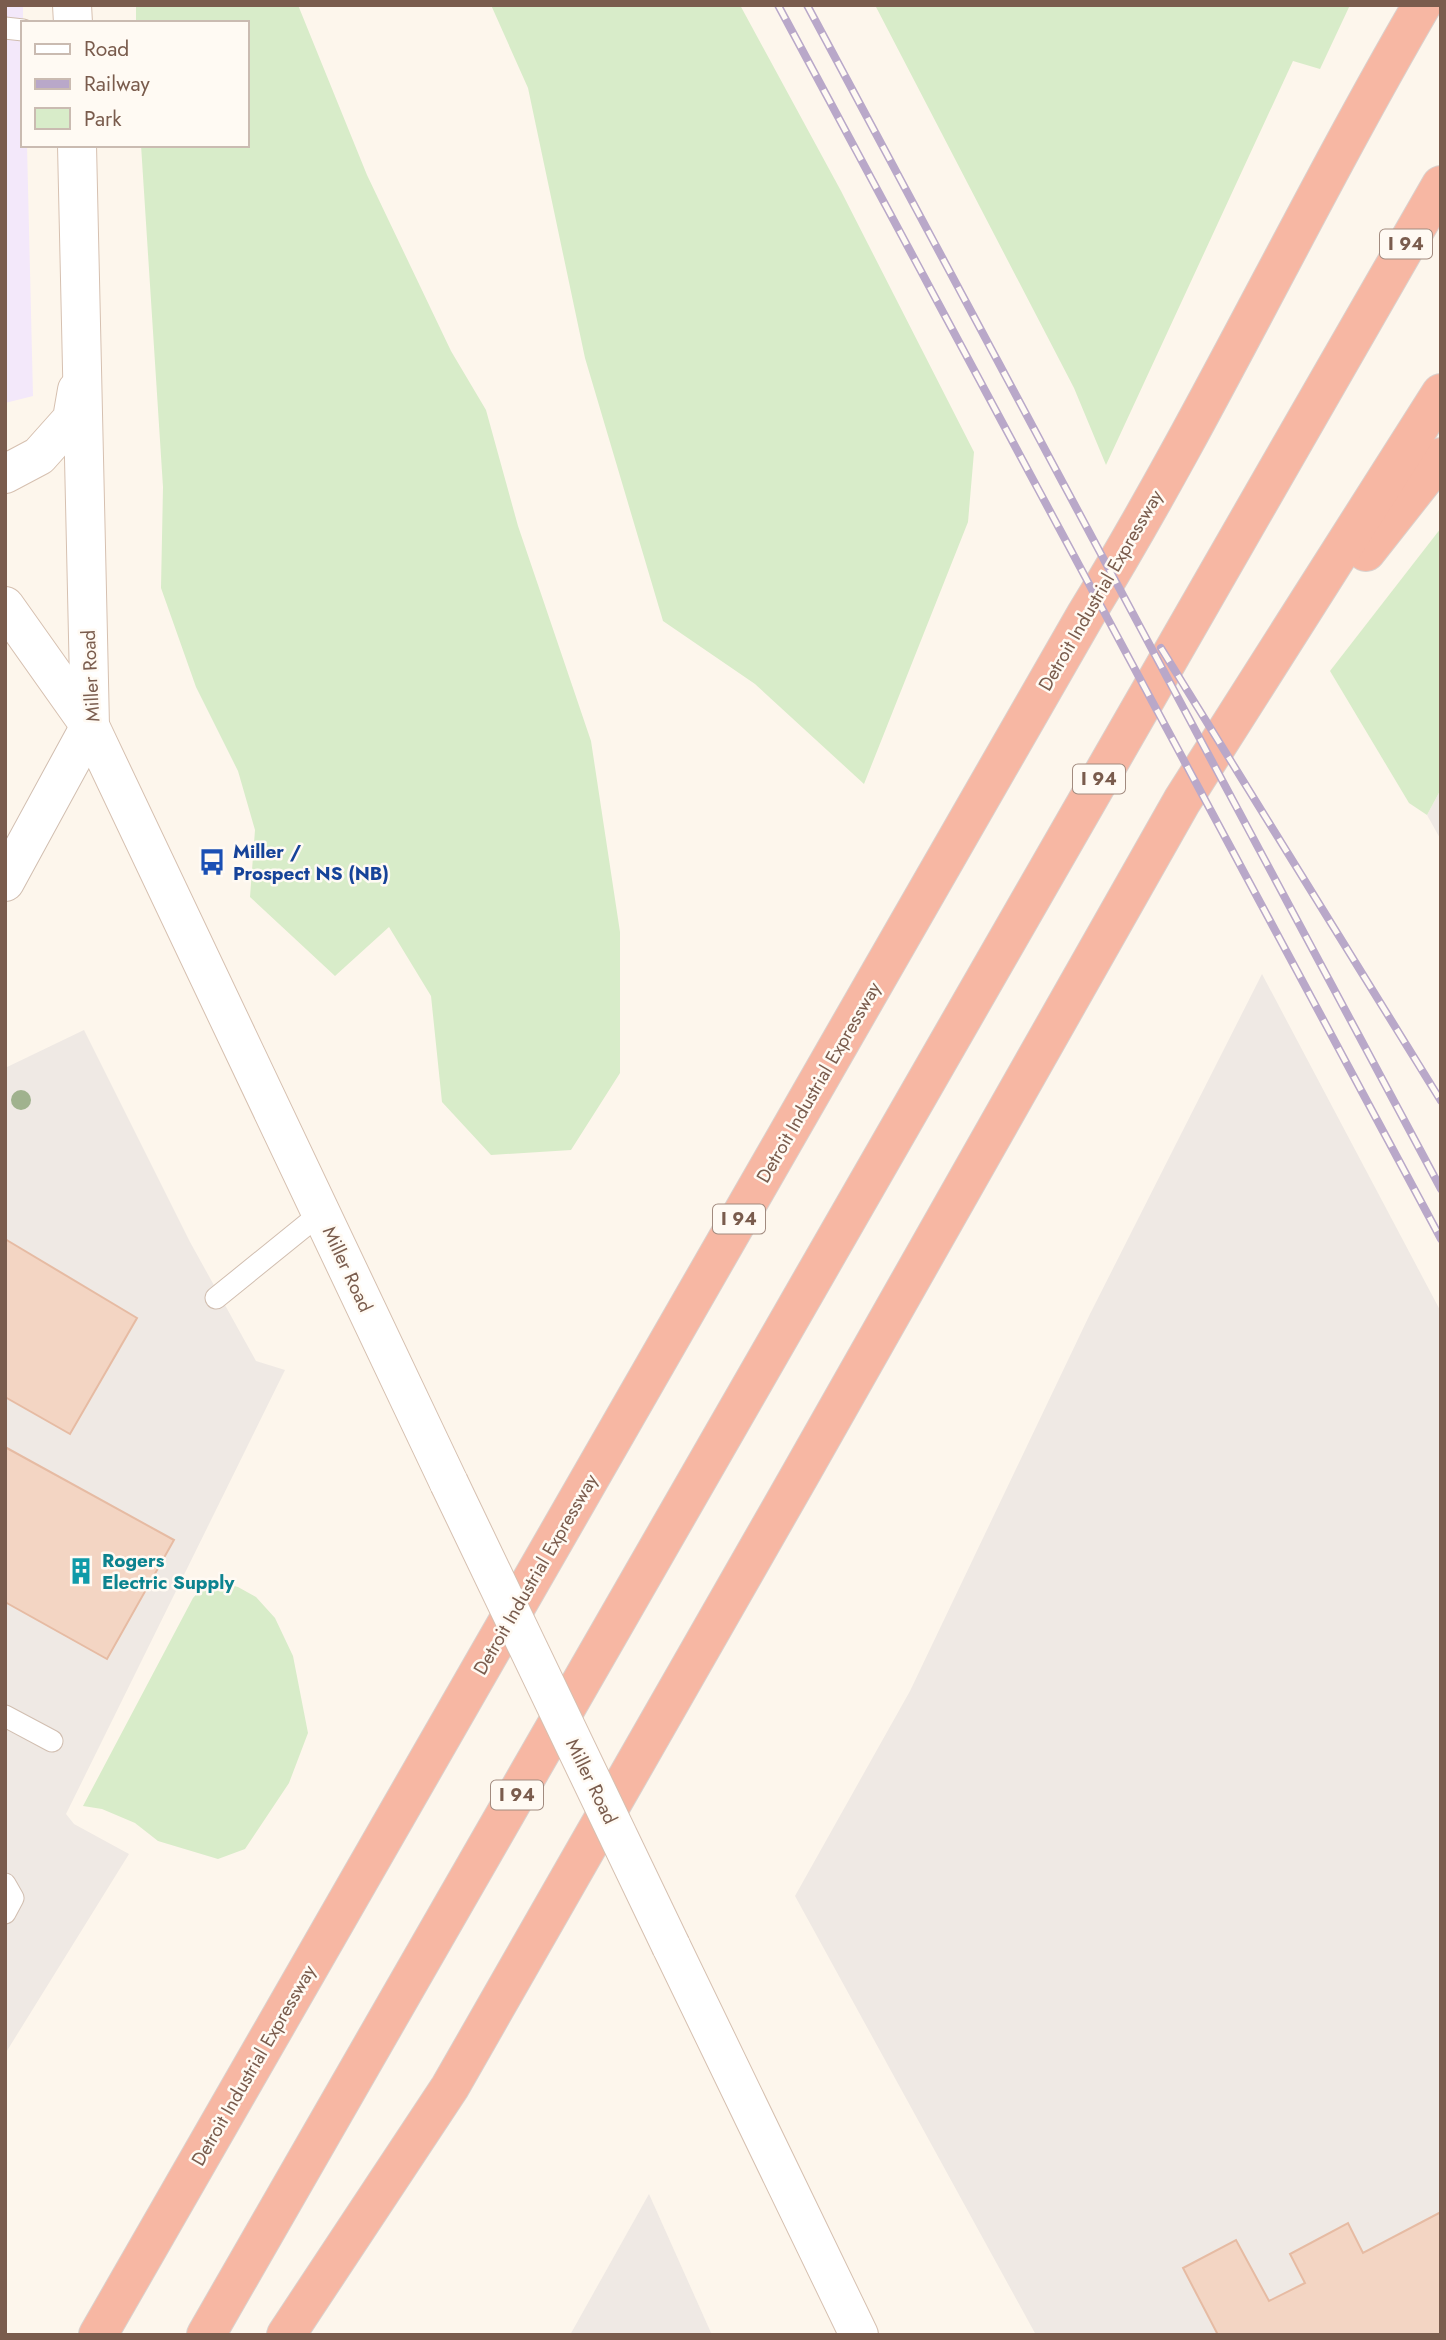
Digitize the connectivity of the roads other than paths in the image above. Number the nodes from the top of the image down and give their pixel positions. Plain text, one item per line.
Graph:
1 (1408, 5) edge
2 (1422, 5) edge
3 (1368, 97) junction
4 (77, 147) edge
5 (1441, 185) edge
6 (82, 356) junction
7 (1441, 393) edge
8 (1441, 457) edge
9 (5, 474) edge
10 (5, 606) edge
11 (1230, 724) junction
12 (90, 726) junction
13 (5, 882) edge
14 (321, 1213) junction
15 (216, 1298) dead end
16 (5, 1716) edge
17 (52, 1741) dead end
18 (5, 1884) edge
19 (5, 1913) edge
20 (98, 2335) edge
21 (206, 2335) edge
22 (286, 2335) edge
23 (859, 2335) edge

1 - 3 highway
2 - 3 highway, Detroit Industrial Expressway / I 94
3 - 20 highway, Detroit Industrial Expressway / I 94
4 - 6 main road, Miller Road
5 - 21 highway, I 94
6 - 9 main road
6 - 12 main road, Miller Road
7 - 11 highway
8 - 11 highway
10 - 12 main road
11 - 22 highway
12 - 13 main road
12 - 14 main road, Miller Road
14 - 15 lane
14 - 23 main road, Miller Road, bridge
16 - 17 lane
18 - 19 lane

